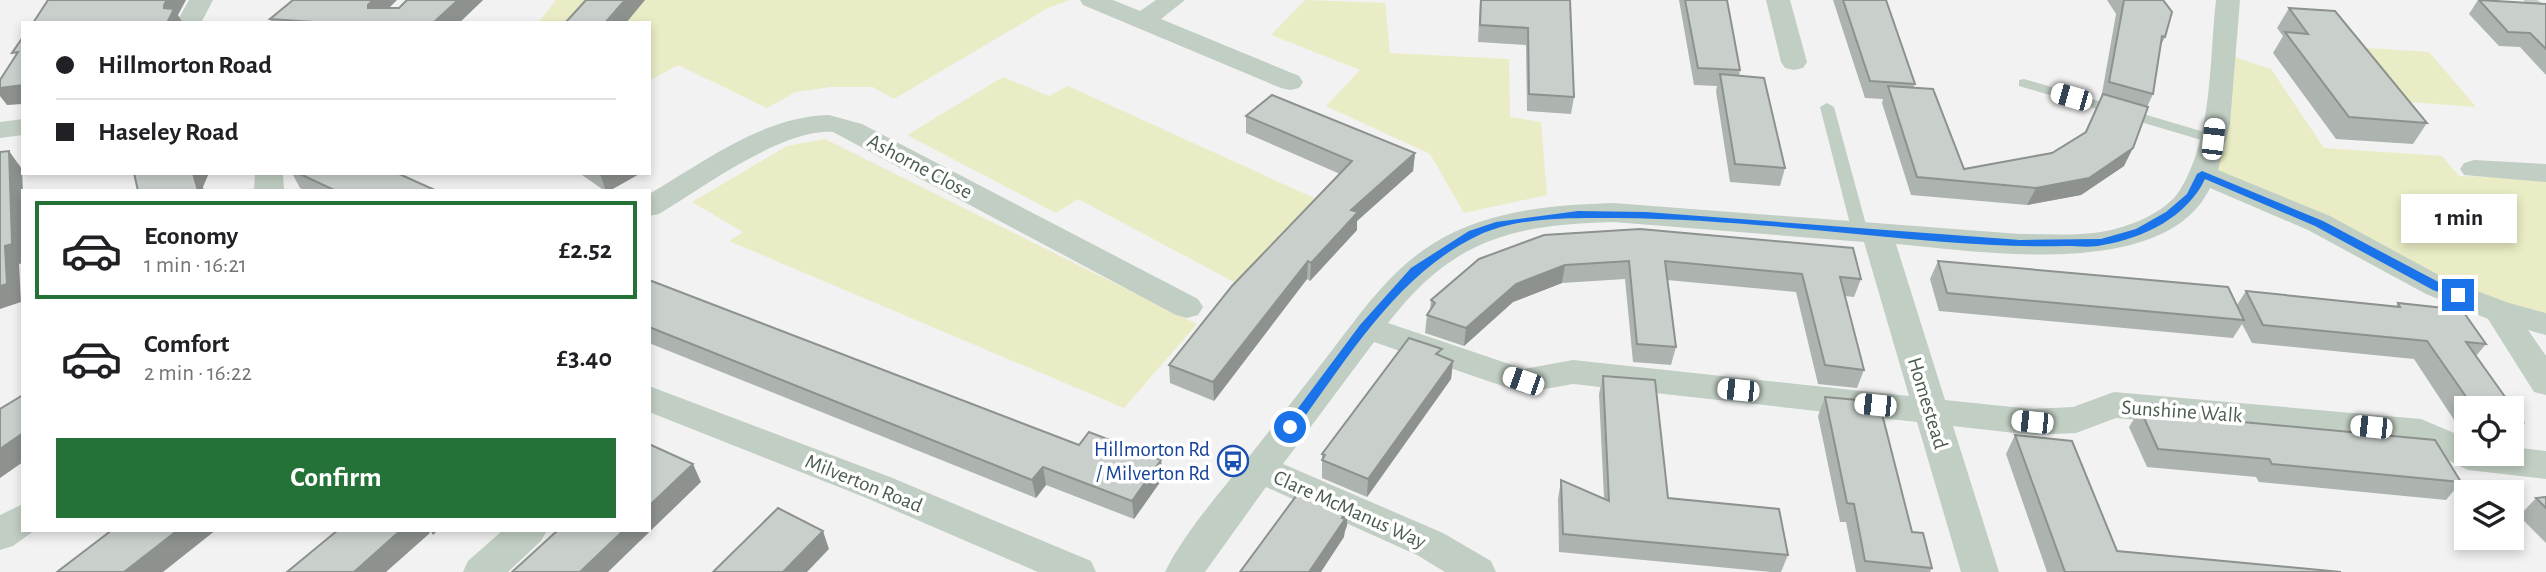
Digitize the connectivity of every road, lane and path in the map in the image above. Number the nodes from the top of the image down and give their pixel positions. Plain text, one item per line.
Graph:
1 (201, 0) edge
2 (1092, 0) edge
3 (1173, 0) edge
4 (1778, 0) edge
5 (2529, 0) edge
6 (2223, 1) edge
7 (2546, 12) edge
8 (189, 21) edge
9 (1140, 22) junction
10 (1794, 62) dead end
11 (1290, 82) dead end
12 (2024, 83) dead end
13 (1827, 107) dead end
14 (21, 127) edge
15 (0, 130) edge
16 (2213, 139) junction
17 (2474, 169) dead end
18 (2546, 173) edge
19 (2202, 174) junction
20 (651, 205) edge
21 (1868, 233) junction
22 (1187, 307) dead end
23 (2499, 311) junction
24 (2546, 324) edge
25 (1364, 327) junction
26 (2546, 383) edge
27 (655, 408) edge
28 (1930, 411) junction
29 (2546, 465) edge
30 (1258, 468) junction
31 (21, 520) edge
32 (526, 532) edge
33 (0, 535) edge
34 (482, 572) edge
35 (1077, 572) edge
36 (1184, 572) edge
37 (1477, 572) edge
38 (1980, 572) edge

1 - 8 street
2 - 9 street
3 - 9 street
4 - 10 street
5 - 7 lane
6 - 16 street
9 - 11 street
12 - 16 lane
13 - 21 lane
14 - 15 street
16 - 19 street
17 - 18 street
19 - 21 street
19 - 23 street
20 - 22 street, Ashorne Close
21 - 25 street
21 - 28 street, Homestead
23 - 24 street
23 - 26 street
25 - 28 street, Sunshine Walk
25 - 30 street
27 - 35 street, Milverton Road
28 - 29 street, Sunshine Walk
28 - 38 street, Homestead
30 - 36 street
30 - 37 street, Clare McManus Way
31 - 33 street
32 - 34 street

